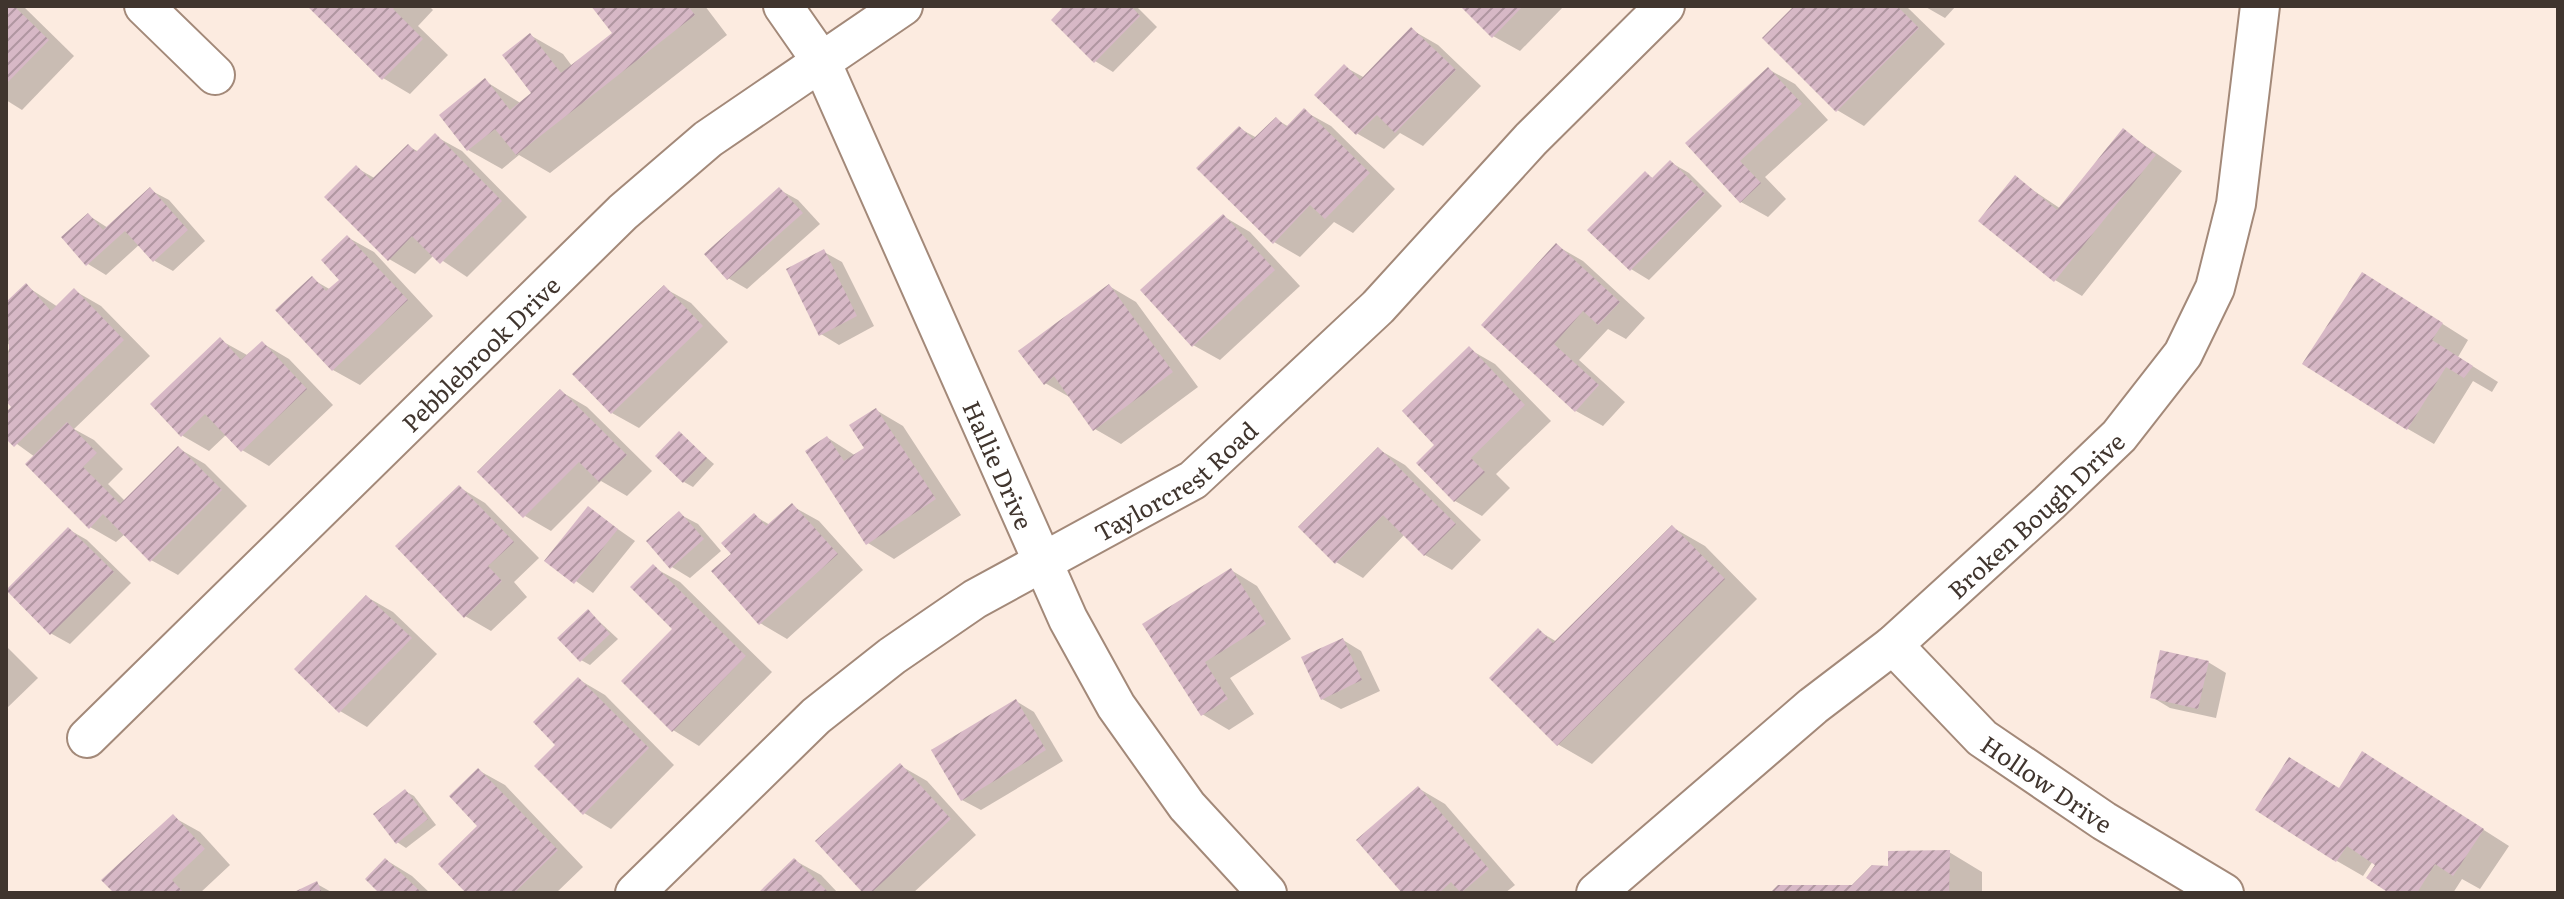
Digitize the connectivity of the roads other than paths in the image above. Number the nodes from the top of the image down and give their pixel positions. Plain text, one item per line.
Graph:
1 (144, 6) edge
2 (783, 6) edge
3 (903, 6) edge
4 (1665, 6) edge
5 (2260, 6) edge
6 (820, 59) junction
7 (215, 75) dead end
8 (1045, 564) junction
9 (1893, 645) junction
10 (87, 738) dead end
11 (635, 893) edge
12 (1267, 893) edge
13 (1596, 893) edge
14 (2224, 893) edge

1 - 7 street
2 - 6 street, Hallie Drive
3 - 6 street, Pebblebrook Drive
4 - 8 street, Taylorcrest Road
5 - 9 street, Broken Bough Drive
6 - 8 street, Hallie Drive
6 - 10 street, Pebblebrook Drive
8 - 11 street, Taylorcrest Road
8 - 12 street, Hallie Drive
9 - 13 street, Broken Bough Drive
9 - 14 street, Hollow Drive

